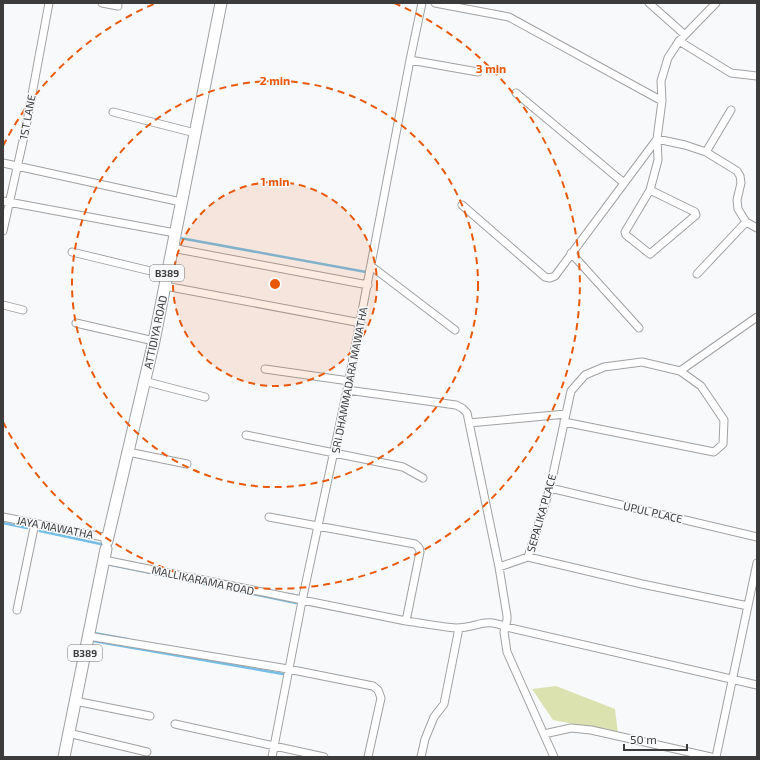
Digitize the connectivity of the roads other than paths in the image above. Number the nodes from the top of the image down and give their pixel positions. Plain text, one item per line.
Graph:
1 (49, 3) edge
2 (102, 3) edge
3 (221, 3) edge
4 (422, 3) edge
5 (435, 3) edge
6 (649, 3) edge
7 (716, 3) edge
8 (118, 6) dead end
9 (685, 35) junction
10 (679, 42) junction
11 (410, 60) junction
12 (478, 72) dead end
13 (757, 76) edge
14 (516, 93) dead end
15 (662, 101) junction
16 (731, 110) dead end
17 (114, 112) dead end
18 (195, 133) junction
19 (657, 139) junction
20 (706, 152) junction
21 (3, 163) edge
22 (17, 166) junction
23 (624, 183) junction
24 (650, 190) junction
25 (6, 201) edge
26 (181, 202) junction
27 (462, 205) dead end
28 (746, 222) junction
29 (757, 228) edge
30 (3, 231) edge
31 (175, 233) junction
32 (172, 248) junction
33 (72, 252) dead end
34 (571, 253) junction
35 (371, 266) junction
36 (697, 274) dead end
37 (167, 275) junction
38 (368, 284) junction
39 (165, 286) junction
40 (3, 305) edge
41 (23, 310) dead end
42 (757, 317) edge
43 (76, 323) dead end
44 (360, 323) junction
45 (639, 328) dead end
46 (455, 330) dead end
47 (154, 341) junction
48 (265, 368) dead end
49 (680, 370) junction
50 (144, 381) junction
51 (349, 381) junction
52 (347, 390) junction
53 (205, 397) dead end
54 (566, 414) junction
55 (564, 422) junction
56 (469, 423) junction
57 (246, 435) dead end
58 (128, 452) junction
59 (334, 453) junction
60 (187, 464) dead end
61 (423, 478) dead end
62 (550, 488) junction
63 (3, 517) edge
64 (269, 517) dead end
65 (35, 523) junction
66 (319, 527) junction
67 (757, 537) edge
68 (106, 547) junction
69 (528, 557) junction
70 (757, 563) edge
71 (499, 567) junction
72 (302, 601) junction
73 (748, 606) junction
74 (17, 610) dead end
75 (406, 621) junction
76 (506, 627) junction
77 (459, 628) junction
78 (88, 636) junction
79 (288, 669) junction
80 (733, 680) junction
81 (757, 685) edge
82 (75, 701) junction
83 (150, 716) dead end
84 (175, 724) dead end
85 (68, 733) junction
86 (544, 734) junction
87 (274, 745) junction
88 (147, 752) dead end
89 (64, 757) edge
90 (272, 757) edge
91 (324, 757) edge
92 (368, 757) edge
93 (421, 757) edge
94 (554, 757) edge
95 (712, 757) edge
96 (716, 757) edge

1 - 22 street, 1ST LANE
2 - 8 street
3 - 18 main road, ATTIDIYA ROAD / B389
4 - 11 street, SRI DHAMMADARA MAWATHA
5 - 15 street
6 - 9 street
7 - 9 street
9 - 10 street
10 - 13 street
10 - 15 street
11 - 12 street
11 - 35 street, SRI DHAMMADARA MAWATHA
14 - 23 street
15 - 19 street
16 - 20 street
17 - 18 street
18 - 26 main road, ATTIDIYA ROAD / B389
19 - 20 street
19 - 23 street
19 - 24 street
20 - 28 street
21 - 22 street
22 - 25 street, 1ST LANE
22 - 26 street
23 - 34 street
24 - 24 street
25 - 30 street, 1ST LANE
25 - 31 street
26 - 31 main road, ATTIDIYA ROAD / B389
27 - 34 street
28 - 29 street
28 - 36 street
31 - 32 main road, ATTIDIYA ROAD / B389
32 - 37 main road, ATTIDIYA ROAD / B389
32 - 38 street
33 - 37 street
34 - 45 street
35 - 38 street, SRI DHAMMADARA MAWATHA
35 - 46 street
37 - 39 main road, ATTIDIYA ROAD / B389
38 - 44 street, SRI DHAMMADARA MAWATHA
39 - 44 street
39 - 47 main road, ATTIDIYA ROAD / B389
40 - 41 street
42 - 49 street
43 - 47 street
44 - 51 street, SRI DHAMMADARA MAWATHA
47 - 50 main road, ATTIDIYA ROAD / B389
48 - 51 street
49 - 54 street, SEPALIKA PLACE
49 - 55 street
50 - 53 street
50 - 58 main road, ATTIDIYA ROAD / B389
51 - 52 street, SRI DHAMMADARA MAWATHA
52 - 56 street
52 - 59 street, SRI DHAMMADARA MAWATHA
54 - 55 street, SEPALIKA PLACE
54 - 56 street
55 - 62 street, SEPALIKA PLACE
56 - 71 street
57 - 59 street
58 - 60 street
58 - 68 main road, ATTIDIYA ROAD / B389
59 - 61 street
59 - 66 street, SRI DHAMMADARA MAWATHA
62 - 67 street, UPUL PLACE
62 - 69 street, SEPALIKA PLACE
63 - 65 street, JAYA MAWATHA
64 - 66 street
65 - 68 street, JAYA MAWATHA
65 - 74 street
66 - 72 street, SRI DHAMMADARA MAWATHA
66 - 75 street
68 - 72 street, MALLIKARAMA ROAD
68 - 78 main road, ATTIDIYA ROAD / B389
69 - 71 street
69 - 73 street, SEPALIKA PLACE
70 - 73 street
71 - 76 street
72 - 75 street, MALLIKARAMA ROAD
72 - 79 street, SRI DHAMMADARA MAWATHA
73 - 80 street
75 - 77 street, MALLIKARAMA ROAD
76 - 77 street
76 - 80 street
76 - 86 street
77 - 93 street
78 - 79 street
78 - 82 main road, ATTIDIYA ROAD / B389
79 - 87 street, SRI DHAMMADARA MAWATHA
79 - 92 street
80 - 81 street
80 - 96 street
82 - 83 street
82 - 85 main road, ATTIDIYA ROAD / B389
84 - 87 street
85 - 88 street
85 - 89 main road, ATTIDIYA ROAD / B389
86 - 94 street
86 - 95 street
87 - 90 street, SRI DHAMMADARA MAWATHA
87 - 91 street

